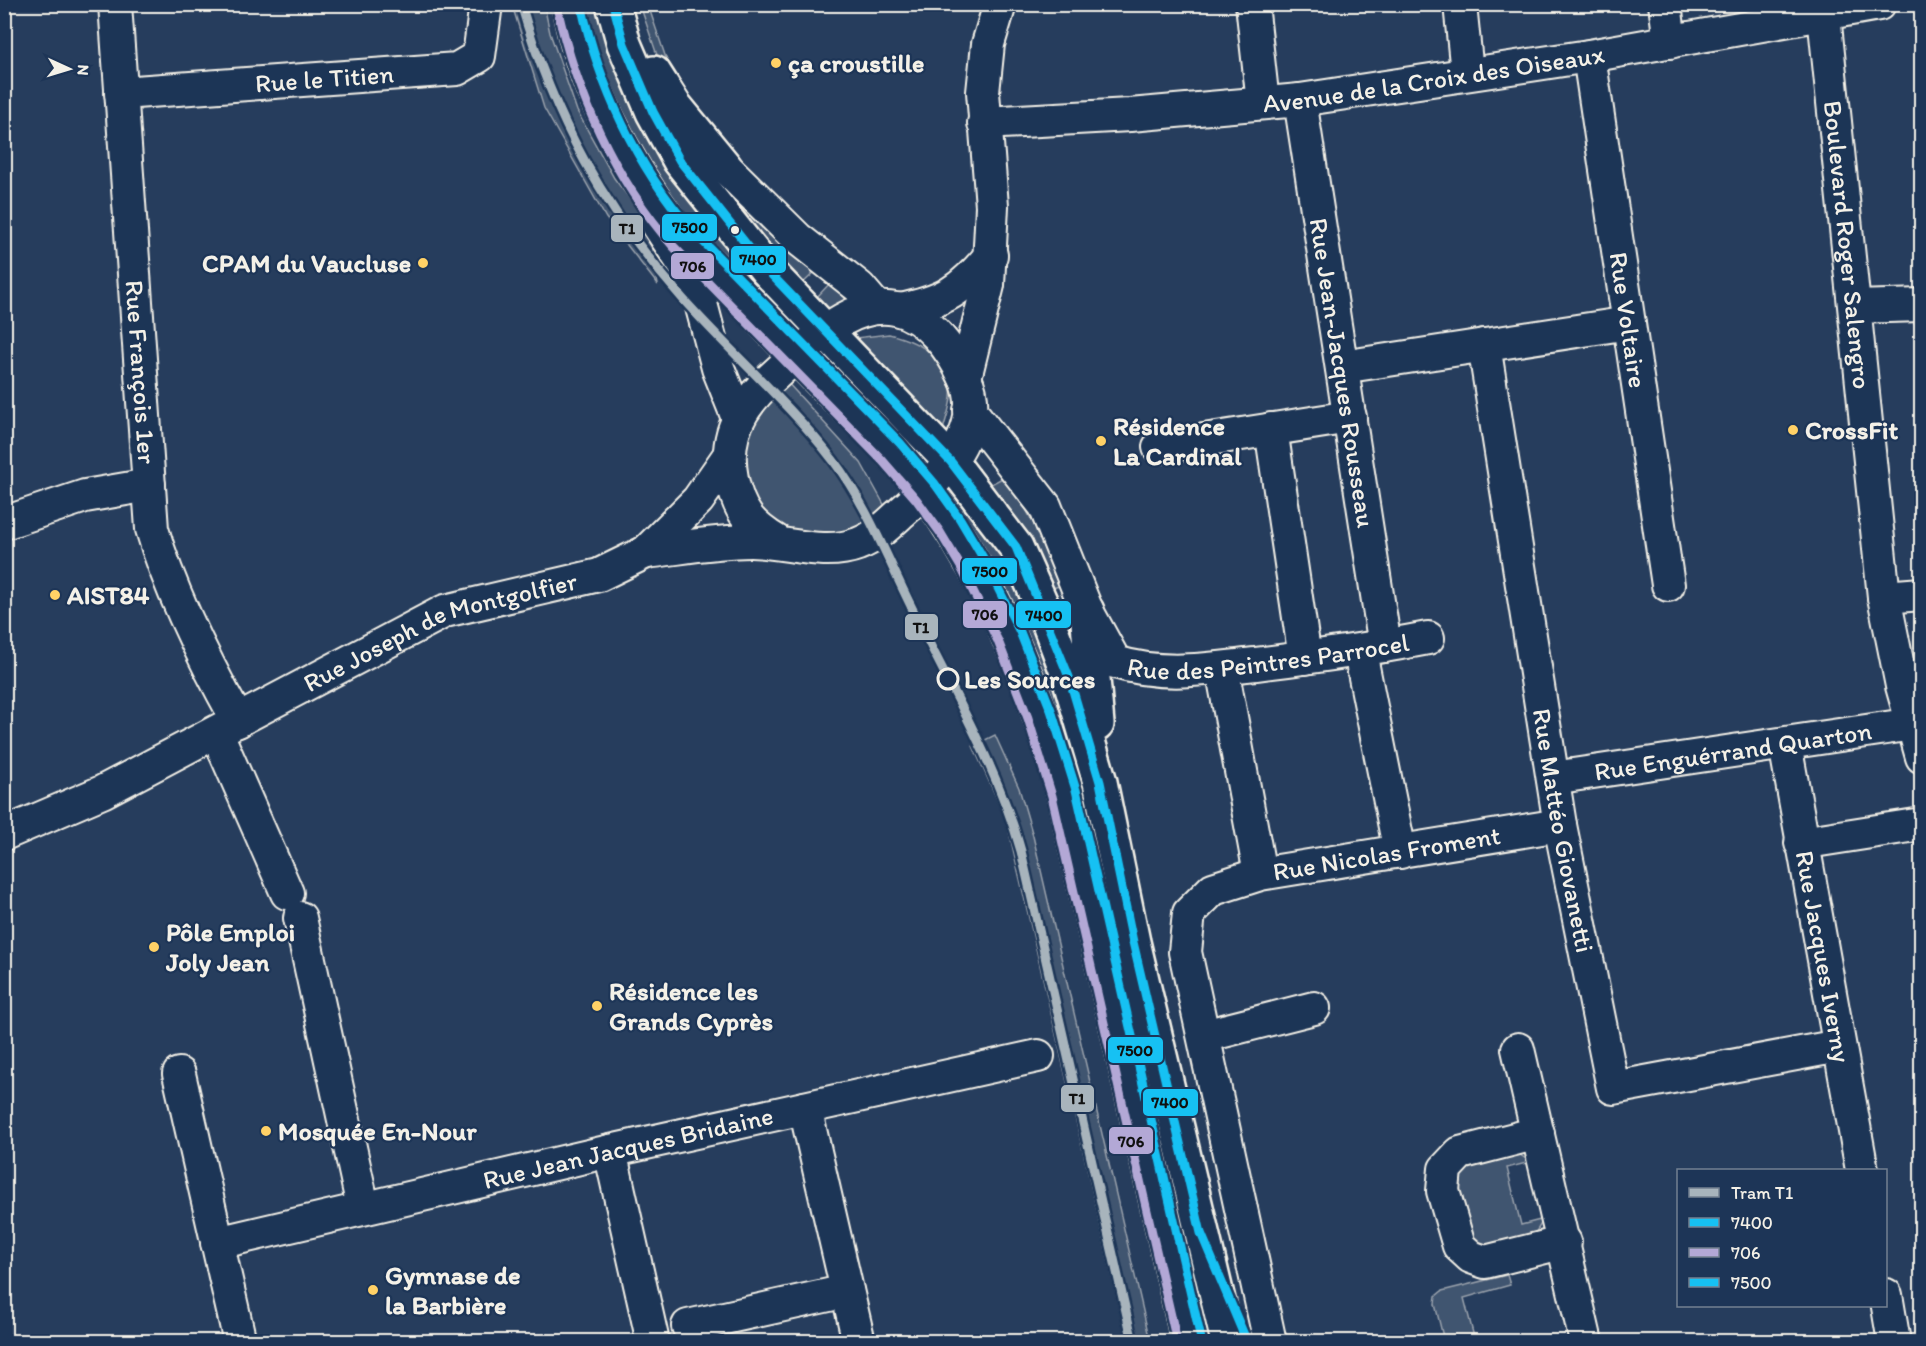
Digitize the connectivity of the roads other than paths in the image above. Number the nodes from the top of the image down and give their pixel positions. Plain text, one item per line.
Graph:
1 (115, 4) edge
2 (570, 4) edge
3 (614, 4) edge
4 (619, 4) edge
5 (1000, 4) edge
6 (1252, 4) edge
7 (1460, 4) edge
8 (1665, 4) edge
9 (1877, 5) edge
10 (486, 8) edge
11 (1824, 15) junction
12 (1670, 42) junction
13 (1589, 56) junction
14 (1467, 73) junction
15 (121, 93) junction
16 (1300, 100) junction
17 (600, 103) junction
18 (1263, 103) junction
19 (984, 123) junction
20 (725, 167) joint
21 (991, 255) junction
22 (1922, 305) edge
23 (1855, 307) junction
24 (888, 309) junction
25 (1629, 323) junction
26 (825, 330) junction
27 (1484, 345) junction
28 (796, 356) junction
29 (1342, 367) junction
30 (965, 378) junction
31 (970, 410) junction
32 (1350, 417) junction
33 (738, 418) junction
34 (1271, 429) junction
35 (1159, 447) dead end
36 (728, 458) junction
37 (951, 462) junction
38 (149, 485) junction
39 (925, 492) junction
40 (4, 523) edge
41 (778, 542) junction
42 (646, 552) junction
43 (1668, 585) dead end
44 (1922, 594) edge
45 (1884, 597) junction
46 (1087, 611) junction
47 (1428, 638) dead end
48 (1372, 649) junction
49 (1305, 658) junction
50 (1222, 668) junction
51 (1912, 724) junction
52 (226, 728) junction
53 (1785, 744) junction
54 (1922, 757) edge
55 (1553, 778) junction
56 (1100, 782) junction
57 (1922, 824) edge
58 (1560, 825) junction
59 (4, 834) edge
60 (1801, 843) junction
61 (1400, 852) junction
62 (1260, 874) junction
63 (1314, 1008) dead end
64 (1204, 1036) junction
65 (1839, 1046) junction
66 (1518, 1049) dead end
67 (1038, 1056) dead end
68 (179, 1074) dead end
69 (805, 1108) junction
70 (1539, 1133) junction
71 (610, 1151) junction
72 (1862, 1169) edge
73 (363, 1207) junction
74 (1201, 1233) junction
75 (1565, 1242) junction
76 (217, 1243) junction
77 (848, 1291) junction
78 (1887, 1301) edge
79 (688, 1326) dead end
80 (240, 1341) edge
81 (653, 1341) edge
82 (859, 1341) edge
83 (1189, 1341) edge
84 (1228, 1341) edge
85 (1247, 1341) edge
86 (1270, 1341) edge
87 (1586, 1341) edge
88 (1894, 1341) edge

1 - 15 street, Rue François 1er
2 - 17 main road
3 - 26 main road
4 - 20 main road
5 - 19 street
6 - 18 street
7 - 14 street
8 - 12 street
9 - 11 street, Avenue de la Croix des Oiseaux
10 - 15 street, Rue le Titien
11 - 12 street, Avenue de la Croix des Oiseaux
11 - 23 street, Boulevard Roger Salengro
12 - 13 street, Avenue de la Croix des Oiseaux
13 - 14 street, Avenue de la Croix des Oiseaux
13 - 25 street, Rue Voltaire
14 - 16 street, Avenue de la Croix des Oiseaux
15 - 38 street, Rue François 1er
16 - 18 street, Avenue de la Croix des Oiseaux
16 - 29 street, Rue Jean-Jacques Rousseau
17 - 28 main road
17 - 33 street
18 - 19 street, Avenue de la Croix des Oiseaux
19 - 21 street
20 - 24 street
21 - 24 street
21 - 30 street
22 - 23 street
23 - 45 street, Boulevard Roger Salengro
24 - 26 street
24 - 30 street
25 - 27 street
25 - 43 street, Rue Voltaire
26 - 28 street
26 - 37 main road
27 - 29 street
27 - 55 street, Rue Mattéo Giovanetti
28 - 33 street
28 - 39 main road
29 - 32 street, Rue Jean-Jacques Rousseau
30 - 31 street
31 - 37 street
31 - 46 street, Rue des Peintres Parrocel
32 - 34 street
32 - 48 street, Rue Jean-Jacques Rousseau
33 - 36 street
34 - 35 street
34 - 49 street
36 - 41 street
36 - 42 street
37 - 39 street
37 - 56 main road
38 - 40 street
38 - 52 street, Rue François 1er
39 - 41 street
39 - 83 main road
41 - 42 street
42 - 52 street, Rue Joseph de Montgolfier
44 - 45 street
45 - 51 street, Boulevard Roger Salengro
46 - 50 street, Rue des Peintres Parrocel
46 - 56 main road
47 - 48 street, Rue des Peintres Parrocel
48 - 49 street, Rue des Peintres Parrocel
48 - 61 street, Rue Jean-Jacques Rousseau
49 - 50 street, Rue des Peintres Parrocel
50 - 62 street
51 - 53 street, Rue Enguérrand Quarton
51 - 54 street, Boulevard Roger Salengro
52 - 59 street, Rue Joseph de Montgolfier
52 - 73 street, Rue François 1er
53 - 55 street, Rue Enguérrand Quarton
53 - 60 street, Rue Jacques Iverny
55 - 58 street, Rue Mattéo Giovanetti
56 - 74 main road
57 - 60 street
58 - 61 street, Rue Nicolas Froment
58 - 65 street, Rue Mattéo Giovanetti
60 - 65 street, Rue Jacques Iverny
61 - 62 street, Rue Nicolas Froment
62 - 64 street, Rue Nicolas Froment
63 - 64 street
64 - 86 street
65 - 72 street, Rue Jacques Iverny
66 - 70 street
67 - 69 street, Rue Jean Jacques Bridaine
68 - 76 street
69 - 71 street, Rue Jean Jacques Bridaine
69 - 77 street
70 - 75 street
70 - 75 street
71 - 73 street, Rue Jean Jacques Bridaine
71 - 81 street
73 - 76 street, Rue Jean Jacques Bridaine
74 - 84 main road
74 - 85 main road
75 - 87 street
76 - 80 street
77 - 79 street
77 - 82 street
78 - 88 street

